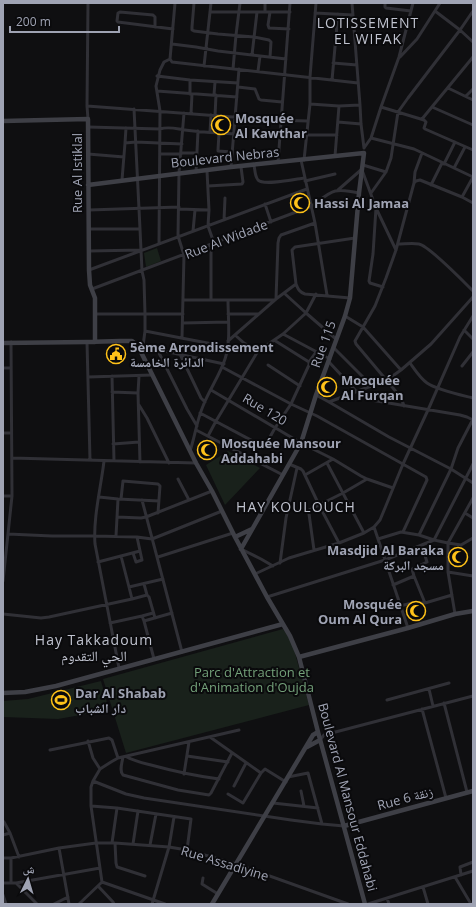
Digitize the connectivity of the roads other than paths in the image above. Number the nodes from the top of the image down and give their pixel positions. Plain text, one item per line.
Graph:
1 (88, 3) edge
2 (175, 3) edge
3 (194, 3) edge
4 (211, 3) edge
5 (240, 3) edge
6 (265, 3) edge
7 (290, 3) edge
8 (316, 3) edge
9 (352, 3) edge
10 (385, 3) edge
11 (413, 3) edge
12 (440, 3) edge
13 (411, 11) junction
14 (436, 11) junction
15 (210, 12) junction
16 (239, 12) junction
17 (257, 12) junction
18 (265, 12) junction
19 (270, 12) junction
20 (290, 12) junction
21 (315, 12) junction
22 (473, 13) edge
23 (338, 14) junction
24 (353, 15) junction
25 (155, 27) junction
26 (173, 29) junction
27 (289, 29) junction
28 (460, 30) junction
29 (208, 32) junction
30 (236, 35) junction
31 (254, 37) junction
32 (473, 42) edge
33 (172, 44) junction
34 (206, 49) junction
35 (234, 53) junction
36 (252, 55) junction
37 (260, 56) junction
38 (270, 57) junction
39 (473, 57) edge
40 (399, 58) junction
41 (286, 59) junction
42 (171, 61) junction
43 (333, 63) junction
44 (357, 65) junction
45 (204, 66) junction
46 (233, 69) junction
47 (239, 69) junction
48 (258, 71) junction
49 (285, 75) junction
50 (158, 76) junction
51 (310, 77) junction
52 (190, 80) junction
53 (332, 80) junction
54 (215, 82) junction
55 (358, 83) junction
56 (238, 85) junction
57 (448, 88) junction
58 (473, 89) edge
59 (156, 91) junction
60 (191, 94) junction
61 (215, 95) junction
62 (237, 96) junction
63 (466, 96) junction
64 (473, 100) edge
65 (282, 102) junction
66 (310, 104) junction
67 (360, 105) junction
68 (87, 106) junction
69 (339, 106) junction
70 (381, 107) junction
71 (432, 107) junction
72 (134, 109) junction
73 (160, 111) junction
74 (398, 112) junction
75 (184, 113) junction
76 (191, 114) junction
77 (213, 115) junction
78 (235, 117) junction
79 (422, 119) junction
80 (3, 120) edge
81 (88, 120) junction
82 (281, 120) junction
83 (308, 121) junction
84 (338, 122) junction
85 (361, 124) junction
86 (473, 125) edge
87 (88, 127) junction
88 (126, 128) junction
89 (135, 128) junction
90 (160, 129) junction
91 (183, 130) junction
92 (198, 131) junction
93 (210, 132) junction
94 (219, 133) junction
95 (234, 134) junction
96 (307, 134) junction
97 (337, 135) junction
98 (371, 138) junction
99 (136, 142) junction
100 (455, 142) junction
101 (125, 143) junction
102 (160, 143) junction
103 (182, 144) junction
104 (394, 144) junction
105 (465, 147) junction
106 (473, 150) edge
107 (364, 151) junction
108 (232, 152) junction
109 (197, 153) junction
110 (88, 154) junction
111 (160, 154) junction
112 (181, 154) junction
113 (422, 154) junction
114 (335, 156) junction
115 (124, 157) junction
116 (303, 160) junction
117 (278, 162) junction
118 (443, 163) junction
119 (254, 165) junction
120 (241, 166) junction
121 (231, 167) junction
122 (363, 168) junction
123 (454, 168) junction
124 (207, 171) junction
125 (196, 172) junction
126 (386, 172) junction
127 (180, 173) junction
128 (335, 174) dead end
129 (160, 176) junction
130 (473, 177) edge
131 (138, 178) junction
132 (305, 179) junction
133 (122, 180) junction
134 (414, 183) junction
135 (88, 184) junction
136 (432, 185) junction
137 (208, 186) junction
138 (307, 189) junction
139 (338, 190) junction
140 (371, 193) junction
141 (359, 194) junction
142 (462, 197) junction
143 (225, 198) dead end
144 (473, 203) edge
145 (265, 204) junction
146 (312, 206) junction
147 (139, 208) junction
148 (159, 208) junction
149 (179, 208) junction
150 (376, 208) junction
151 (89, 210) junction
152 (194, 210) junction
153 (208, 210) junction
154 (224, 220) junction
155 (271, 222) junction
156 (315, 222) junction
157 (208, 226) junction
158 (89, 229) junction
159 (140, 229) junction
160 (193, 231) junction
161 (178, 236) junction
162 (355, 238) junction
163 (159, 244) junction
164 (212, 244) junction
165 (319, 244) junction
166 (398, 244) junction
167 (396, 250) junction
168 (89, 251) junction
169 (141, 251) junction
170 (184, 254) junction
171 (89, 270) junction
172 (142, 270) junction
173 (296, 284) junction
174 (383, 287) junction
175 (92, 289) junction
176 (473, 291) edge
177 (284, 293) junction
178 (316, 294) junction
179 (327, 295) junction
180 (473, 297) edge
181 (350, 298) junction
182 (276, 299) junction
183 (183, 300) junction
184 (211, 300) junction
185 (228, 300) junction
186 (306, 313) junction
187 (95, 314) junction
188 (145, 314) junction
189 (183, 314) junction
190 (228, 314) junction
191 (259, 314) junction
192 (345, 316) junction
193 (473, 316) edge
194 (228, 322) junction
195 (183, 323) junction
196 (363, 327) junction
197 (464, 330) junction
198 (146, 331) junction
199 (283, 334) junction
200 (235, 335) junction
201 (182, 338) junction
202 (473, 339) edge
203 (274, 340) junction
204 (337, 340) junction
205 (228, 341) junction
206 (3, 342) edge
207 (11, 342) junction
208 (88, 342) junction
209 (95, 342) junction
210 (138, 346) junction
211 (143, 346) junction
212 (228, 346) junction
213 (334, 348) junction
214 (157, 349) junction
215 (258, 351) junction
216 (316, 352) junction
217 (473, 352) edge
218 (180, 354) junction
219 (329, 361) junction
220 (309, 362) junction
221 (410, 363) junction
222 (268, 365) dead end
223 (223, 366) junction
224 (462, 366) dead end
225 (3, 368) edge
226 (11, 368) junction
227 (401, 370) junction
228 (152, 375) junction
229 (112, 376) junction
230 (138, 376) junction
231 (88, 377) junction
232 (242, 378) junction
233 (387, 380) junction
234 (300, 386) junction
235 (372, 386) junction
236 (437, 388) junction
237 (211, 390) junction
238 (356, 391) junction
239 (112, 392) junction
240 (138, 393) junction
241 (316, 395) junction
242 (473, 398) edge
243 (229, 400) junction
244 (205, 402) junction
245 (329, 402) junction
246 (291, 404) junction
247 (139, 405) junction
248 (404, 406) junction
249 (428, 410) junction
250 (200, 413) junction
251 (310, 413) junction
252 (473, 420) edge
253 (216, 421) junction
254 (196, 426) junction
255 (275, 428) junction
256 (196, 430) junction
257 (3, 433) edge
258 (11, 433) junction
259 (208, 436) junction
260 (139, 442) junction
261 (300, 442) junction
262 (113, 444) junction
263 (410, 448) junction
264 (190, 451) junction
265 (12, 458) junction
266 (333, 459) junction
267 (90, 460) junction
268 (104, 461) junction
269 (114, 461) junction
270 (140, 462) junction
271 (169, 463) junction
272 (196, 463) junction
273 (327, 463) junction
274 (289, 464) junction
275 (403, 464) junction
276 (473, 464) edge
277 (297, 468) junction
278 (451, 469) junction
279 (283, 474) junction
280 (305, 475) junction
281 (178, 478) dead end
282 (466, 478) junction
283 (367, 479) junction
284 (473, 482) edge
285 (393, 488) junction
286 (212, 491) junction
287 (343, 493) junction
288 (3, 496) edge
289 (12, 496) junction
290 (99, 497) junction
291 (473, 498) edge
292 (119, 499) junction
293 (142, 500) junction
294 (189, 500) junction
295 (159, 501) junction
296 (319, 505) junction
297 (222, 511) junction
298 (158, 513) junction
299 (465, 513) junction
300 (117, 517) junction
301 (146, 517) junction
302 (473, 518) edge
303 (374, 528) junction
304 (252, 529) junction
305 (403, 532) junction
306 (364, 533) junction
307 (8, 534) junction
308 (234, 535) junction
309 (419, 535) junction
310 (95, 536) junction
311 (116, 536) junction
312 (137, 537) junction
313 (473, 538) edge
314 (152, 539) junction
315 (378, 539) junction
316 (434, 540) junction
317 (5, 541) edge
318 (339, 542) junction
319 (448, 543) junction
320 (422, 546) junction
321 (241, 549) junction
322 (314, 550) junction
323 (140, 551) junction
324 (133, 553) junction
325 (121, 556) junction
326 (158, 557) junction
327 (385, 560) junction
328 (98, 562) junction
329 (280, 563) junction
330 (273, 566) junction
331 (448, 572) junction
332 (255, 574) junction
333 (414, 576) junction
334 (473, 576) edge
335 (163, 579) junction
336 (3, 581) edge
337 (144, 584) junction
338 (393, 585) junction
339 (129, 587) junction
340 (147, 595) junction
341 (452, 595) junction
342 (267, 597) junction
343 (132, 599) junction
344 (424, 603) junction
345 (106, 605) junction
346 (400, 606) junction
347 (473, 611) edge
348 (154, 613) junction
349 (172, 613) junction
350 (3, 614) edge
351 (455, 614) junction
352 (142, 616) junction
353 (155, 618) junction
354 (144, 621) junction
355 (110, 623) junction
356 (283, 624) junction
357 (408, 628) junction
358 (182, 652) junction
359 (299, 657) junction
360 (154, 659) junction
361 (119, 668) junction
362 (449, 683) dead end
363 (429, 689) junction
364 (3, 693) edge
365 (473, 696) edge
366 (387, 700) dead end
367 (444, 703) junction
368 (434, 706) junction
369 (422, 709) junction
370 (239, 730) dead end
371 (318, 732) junction
372 (324, 735) junction
373 (210, 737) junction
374 (320, 740) junction
375 (88, 741) junction
376 (189, 742) junction
377 (306, 748) junction
378 (50, 750) dead end
379 (232, 753) junction
380 (187, 756) junction
381 (125, 757) junction
382 (118, 758) junction
383 (228, 762) junction
384 (246, 763) junction
385 (100, 769) junction
386 (261, 773) junction
387 (184, 774) junction
388 (219, 779) junction
389 (287, 780) junction
390 (93, 782) junction
391 (234, 786) dead end
392 (300, 791) dead end
393 (473, 791) edge
394 (467, 792) junction
395 (228, 794) dead end
396 (446, 798) junction
397 (273, 803) junction
398 (91, 806) junction
399 (304, 806) junction
400 (117, 808) junction
401 (318, 808) junction
402 (138, 811) junction
403 (156, 814) junction
404 (265, 816) junction
405 (174, 817) junction
406 (3, 821) edge
407 (322, 824) junction
408 (344, 826) junction
409 (10, 833) junction
410 (3, 835) edge
411 (114, 843) junction
412 (96, 844) junction
413 (133, 844) junction
414 (150, 845) junction
415 (169, 847) junction
416 (58, 848) junction
417 (187, 850) junction
418 (19, 857) junction
419 (3, 858) edge
420 (11, 858) junction
421 (473, 862) edge
422 (236, 864) junction
423 (100, 868) junction
424 (473, 871) edge
425 (63, 874) junction
426 (461, 875) junction
427 (145, 876) dead end
428 (455, 877) junction
429 (203, 878) dead end
430 (102, 882) junction
431 (3, 883) edge
432 (11, 883) junction
433 (16, 883) junction
434 (98, 886) junction
435 (423, 887) junction
436 (218, 894) junction
437 (3, 895) edge
438 (68, 898) junction
439 (387, 898) junction
440 (153, 900) junction
441 (6, 904) edge
442 (37, 904) edge
443 (54, 904) edge
444 (69, 904) edge
445 (80, 904) edge
446 (114, 904) edge
447 (152, 904) edge
448 (165, 904) edge
449 (212, 904) edge
450 (348, 904) edge
451 (366, 904) edge
452 (389, 904) edge
453 (428, 904) edge
454 (471, 904) edge

1 - 68 street, Rue Al Istiklal
2 - 26 street
3 - 29 street
4 - 15 street
5 - 16 street
6 - 18 street
7 - 20 street
8 - 21 street
9 - 24 street
10 - 13 street
11 - 13 street
12 - 14 street
13 - 40 street
14 - 28 street
14 - 40 street
15 - 16 street
15 - 29 street
16 - 17 street
16 - 30 street
17 - 18 street
17 - 31 street
18 - 19 street
19 - 20 street
19 - 27 street
20 - 27 street
21 - 23 street
21 - 51 street
22 - 28 street
23 - 24 street
23 - 43 street
24 - 44 street
25 - 25 street
25 - 26 street
26 - 33 street
27 - 41 street
28 - 32 street
28 - 74 street
29 - 30 street
29 - 34 street
30 - 31 street
30 - 35 street
31 - 36 street
31 - 38 street
33 - 34 street
33 - 42 street
34 - 35 street
34 - 45 street
35 - 36 street
35 - 46 street
36 - 37 street
37 - 38 street
37 - 48 street
38 - 41 street
39 - 57 street
40 - 70 street
41 - 49 street
42 - 45 street
42 - 50 street
43 - 44 street
43 - 53 street
44 - 55 street
45 - 46 street
46 - 47 street
47 - 48 street
47 - 56 street
48 - 49 street
49 - 51 street
49 - 65 street
50 - 52 street
50 - 59 street
51 - 53 street
51 - 66 street
52 - 54 street
52 - 60 street
53 - 55 street
54 - 56 street
54 - 61 street
55 - 67 street
56 - 62 street
56 - 65 street
57 - 63 street
57 - 71 street
58 - 63 street
59 - 60 street
59 - 73 street
60 - 61 street
60 - 76 street
61 - 62 street
61 - 77 street
62 - 78 street
63 - 64 street
65 - 82 street
66 - 69 street
66 - 83 street
67 - 69 street
67 - 85 street
68 - 72 street
68 - 81 street, Rue Al Istiklal
69 - 84 street
70 - 74 street
70 - 98 street
71 - 79 street
71 - 86 street
72 - 73 street
72 - 89 street
73 - 75 street
73 - 90 street
74 - 79 street
74 - 104 street
75 - 76 street
75 - 91 street
76 - 77 street
77 - 78 street
77 - 93 street
78 - 82 street
78 - 95 street
79 - 100 street
80 - 81 street
81 - 87 street, Rue Al Istiklal
82 - 83 street
82 - 117 street
83 - 96 street
84 - 85 street
84 - 97 street
85 - 107 street
87 - 88 street
87 - 110 street, Rue Al Istiklal
88 - 89 street
88 - 101 street
89 - 90 street
89 - 99 street
90 - 91 street
90 - 102 street
91 - 92 street
91 - 103 street
92 - 93 street
92 - 109 street
93 - 94 street
94 - 95 street
94 - 108 street
95 - 108 street
96 - 97 street
96 - 116 street
97 - 114 street
98 - 104 street
98 - 107 street
99 - 101 street
99 - 102 street
99 - 131 street
100 - 105 street
100 - 118 street
101 - 115 street
102 - 103 street
102 - 111 street
103 - 112 street
104 - 113 street
104 - 126 street
105 - 106 street
105 - 123 street
107 - 114 street, Boulevard Nebras
107 - 122 street, Rue 115
108 - 121 street
109 - 112 street
109 - 125 street
110 - 115 street
110 - 135 street, Rue Al Istiklal
111 - 112 street
111 - 129 street
112 - 127 street
113 - 118 street
113 - 134 street
114 - 116 street, Boulevard Nebras
115 - 133 street
116 - 117 street, Boulevard Nebras
116 - 132 street
117 - 119 street, Boulevard Nebras
118 - 123 street
118 - 136 street
119 - 120 street, Boulevard Nebras
119 - 132 street
120 - 121 street, Boulevard Nebras
120 - 137 street
121 - 124 street, Boulevard Nebras
122 - 126 street
122 - 139 street, Rue Al Widade
122 - 140 street
122 - 141 street, Rue 115
123 - 130 street
124 - 125 street, Boulevard Nebras
124 - 137 street
125 - 127 street, Boulevard Nebras
126 - 140 street
127 - 129 street, Boulevard Nebras
127 - 149 street
128 - 132 street
129 - 131 street, Boulevard Nebras
129 - 148 street
130 - 142 street
131 - 133 street, Boulevard Nebras
131 - 147 street
132 - 138 street
133 - 135 street, Boulevard Nebras
134 - 136 street
134 - 166 street
135 - 151 street, Rue Al Istiklal
136 - 142 street
137 - 153 street
138 - 145 street
138 - 146 street
139 - 141 street
139 - 146 street, Rue Al Widade
140 - 150 street
141 - 162 street, Rue 115
142 - 144 street
143 - 154 street
145 - 154 street
145 - 155 street
146 - 155 street, Rue Al Widade
146 - 156 street
147 - 148 street
147 - 151 street
147 - 159 street
148 - 149 street
148 - 163 street
149 - 152 street
149 - 161 street
150 - 167 street
150 - 174 street
151 - 158 street, Rue Al Istiklal
152 - 153 street
152 - 160 street
153 - 157 street
154 - 157 street
155 - 164 street, Rue Al Widade
156 - 165 street
156 - 182 street
157 - 160 street
157 - 164 street
158 - 159 street
158 - 168 street, Rue Al Istiklal
159 - 169 street
160 - 161 street
161 - 163 street
161 - 170 street
162 - 165 street
162 - 181 street, Rue 115
163 - 169 street
164 - 170 street, Rue Al Widade
164 - 184 street
165 - 173 street
165 - 179 street
166 - 167 street
166 - 176 street
167 - 174 street
168 - 169 street
168 - 171 street, Rue Al Istiklal
169 - 171 street
169 - 172 street
170 - 172 street, Rue Al Widade
170 - 183 street
171 - 175 street, Rue Al Istiklal
172 - 175 street, Rue Al Widade
172 - 188 street
173 - 177 street
173 - 178 street
174 - 196 street
175 - 187 street, Rue Al Istiklal
177 - 182 street
177 - 186 street
178 - 179 street
178 - 186 street
179 - 181 street
180 - 221 street
181 - 192 street, Rue 115
182 - 185 street
182 - 191 street
183 - 184 street
183 - 189 street
184 - 185 street
185 - 190 street
186 - 199 street
186 - 204 street
187 - 188 street
187 - 209 street, Rue Al Istiklal
188 - 189 street
188 - 198 street
189 - 195 street
190 - 191 street
190 - 194 street
191 - 200 street
192 - 196 street
192 - 204 street, Rue 115
193 - 197 street
194 - 195 street
194 - 205 street
195 - 201 street
196 - 227 street
196 - 233 street
197 - 202 street
197 - 236 street
198 - 201 street
198 - 211 street
199 - 203 street
199 - 216 street
200 - 205 street
200 - 215 street
201 - 212 street
203 - 215 street
203 - 220 street
204 - 213 street, Rue 115
205 - 212 street
206 - 207 street
207 - 208 street
207 - 226 street
208 - 209 street
208 - 231 street
209 - 210 street
210 - 211 street
210 - 228 street, Boulevard Al Mansour Eddahabi
211 - 214 street
212 - 223 street
213 - 219 street, Rue 115
213 - 235 street
214 - 218 street
214 - 254 street
215 - 232 street
216 - 219 street
216 - 220 street
217 - 224 street
218 - 223 street
218 - 244 street
219 - 238 street
219 - 241 street, Rue 115
220 - 234 street
221 - 227 street
221 - 236 street
222 - 234 street
223 - 232 street
223 - 237 street
225 - 226 street
226 - 258 street
227 - 233 street
228 - 230 street
228 - 264 street, Boulevard Al Mansour Eddahabi
229 - 230 street
229 - 231 street
229 - 239 street
230 - 240 street
231 - 267 street
232 - 243 street
232 - 246 street
233 - 235 street
233 - 248 street
234 - 246 street
235 - 238 street
236 - 242 street
236 - 249 street
237 - 243 street, Rue 120
237 - 244 street
238 - 245 street
238 - 248 street
239 - 240 street
239 - 262 street
240 - 247 street
241 - 245 street
241 - 251 street, Rue 115
243 - 253 street
243 - 255 street, Rue 120
244 - 250 street
245 - 263 street
246 - 251 street
246 - 255 street
247 - 260 street
247 - 271 street
248 - 249 street
249 - 252 street
249 - 263 street
250 - 253 street
250 - 254 street
251 - 261 street, Rue 115
251 - 275 street
252 - 278 street
253 - 255 street
253 - 259 street
254 - 256 street
255 - 261 street, Rue 120
256 - 259 street
256 - 264 street
257 - 258 street
258 - 265 street
259 - 279 street
260 - 262 street
260 - 270 street
261 - 266 street, Rue 120
261 - 274 street, Rue 115
262 - 269 street
263 - 275 street
263 - 278 street
264 - 272 street, Boulevard Al Mansour Eddahabi
265 - 267 street
265 - 289 street
266 - 273 street
266 - 283 street, Rue 120
267 - 268 street
268 - 269 street
268 - 290 street
269 - 270 street
270 - 271 street
271 - 272 street
272 - 286 street, Boulevard Al Mansour Eddahabi
273 - 280 street
273 - 287 street
274 - 277 street
274 - 279 street, Rue 115
275 - 285 street
275 - 305 street
276 - 282 street
277 - 280 street
277 - 329 street
278 - 282 street
278 - 309 street
279 - 304 street, Rue 115
280 - 296 street
281 - 294 street
282 - 284 street
282 - 316 street
283 - 285 street, Rue 120
283 - 287 street
285 - 303 street
286 - 294 street
286 - 297 street, Boulevard Al Mansour Eddahabi
287 - 296 street
287 - 306 street
288 - 289 street
289 - 307 street
290 - 292 street
290 - 310 street
291 - 299 street
292 - 293 street
292 - 295 street
292 - 300 street
293 - 295 street
293 - 301 street
294 - 298 street
295 - 298 street
296 - 318 street
296 - 322 street
297 - 308 street, Boulevard Al Mansour Eddahabi
297 - 314 street
298 - 301 street
299 - 302 street
299 - 319 street
300 - 301 street
300 - 311 street
301 - 314 street
303 - 306 street
303 - 315 street
304 - 308 street
304 - 321 street, Rue 115
305 - 309 street
305 - 315 street
306 - 318 street
307 - 310 street
307 - 317 street
308 - 321 street, Boulevard Al Mansour Eddahabi
308 - 326 street
309 - 316 street
310 - 311 street
310 - 328 street
311 - 312 street
312 - 314 street
312 - 323 street
313 - 319 street
314 - 326 street
315 - 327 street
316 - 319 street
316 - 320 street
317 - 336 street
318 - 322 street
319 - 331 street
320 - 327 street
320 - 333 street
321 - 330 street
321 - 332 street, Boulevard Al Mansour Eddahabi
322 - 329 street
323 - 324 street
323 - 324 street
324 - 325 street
325 - 328 street
325 - 339 street
326 - 335 street
327 - 338 street
327 - 342 street
328 - 345 street
329 - 330 street
330 - 332 street
331 - 334 street
331 - 341 street
332 - 342 street, Boulevard Al Mansour Eddahabi
333 - 338 street
333 - 344 street
335 - 337 street
335 - 349 street
337 - 339 street
337 - 340 street
338 - 346 street
339 - 343 street
340 - 343 street
340 - 348 street
341 - 344 street
341 - 351 street
342 - 356 street, Boulevard Al Mansour Eddahabi
343 - 345 street
344 - 346 street
345 - 350 street
345 - 355 street
346 - 357 street
347 - 351 street
348 - 352 street
348 - 353 street
349 - 353 street
349 - 358 street
351 - 357 street
352 - 354 street
352 - 355 street
353 - 354 street
354 - 360 street
355 - 361 street
356 - 358 street
356 - 359 street, Boulevard Al Mansour Eddahabi
357 - 359 street
358 - 360 street
359 - 371 street, Boulevard Al Mansour Eddahabi
360 - 361 street
361 - 364 street
362 - 363 street
363 - 366 street
363 - 368 street
365 - 367 street
367 - 368 street
367 - 394 street
368 - 369 street
369 - 372 street
369 - 396 street
370 - 373 street
371 - 372 street
371 - 374 street, Boulevard Al Mansour Eddahabi
371 - 377 street
372 - 374 street
373 - 376 street
373 - 379 street
374 - 377 street
374 - 408 street, Boulevard Al Mansour Eddahabi
375 - 378 street
375 - 382 street
375 - 385 street
376 - 380 street
376 - 381 street
377 - 389 street
379 - 383 street
379 - 384 street
380 - 383 street
380 - 387 street
381 - 382 street
381 - 387 street
381 - 388 street
382 - 385 street
383 - 388 street
384 - 386 street
384 - 391 street
385 - 390 street
386 - 389 street
386 - 395 street
387 - 388 street
389 - 397 street
389 - 401 street
390 - 398 street
390 - 404 street
392 - 399 street
393 - 394 street, Rue 6 زنقة
394 - 396 street, Rue 6 زنقة
396 - 408 street, Rue 6 زنقة
397 - 399 street
397 - 404 street
398 - 400 street
398 - 412 street
399 - 401 street
400 - 402 street
400 - 411 street
401 - 407 street
402 - 403 street
402 - 413 street
403 - 405 street
403 - 414 street
404 - 407 street
404 - 422 street
405 - 415 street
405 - 417 street
406 - 409 street
407 - 408 street
408 - 451 street, Boulevard Al Mansour Eddahabi
409 - 410 street
409 - 418 street
411 - 412 street, Rue Assadiyine
411 - 413 street, Rue Assadiyine
411 - 427 street
412 - 416 street, Rue Assadiyine
412 - 423 street
413 - 414 street, Rue Assadiyine
414 - 415 street, Rue Assadiyine
415 - 417 street, Rue Assadiyine
415 - 440 street
416 - 418 street, Rue Assadiyine
416 - 425 street
417 - 422 street, Rue Assadiyine
418 - 420 street, Rue Assadiyine
419 - 420 street, Rue Assadiyine
420 - 432 street
421 - 426 street
422 - 436 street
422 - 450 street, Rue Assadiyine
423 - 425 street
423 - 430 street
424 - 426 street
425 - 433 street
425 - 438 street
426 - 428 street
428 - 435 street
428 - 454 street
429 - 436 street
430 - 434 street
430 - 440 street
431 - 432 street
432 - 433 street
433 - 442 street
434 - 445 street
434 - 446 street
435 - 439 street
435 - 453 street
436 - 449 street
437 - 441 street
438 - 443 street
438 - 444 street
439 - 451 street
439 - 452 street
440 - 447 street
440 - 448 street

